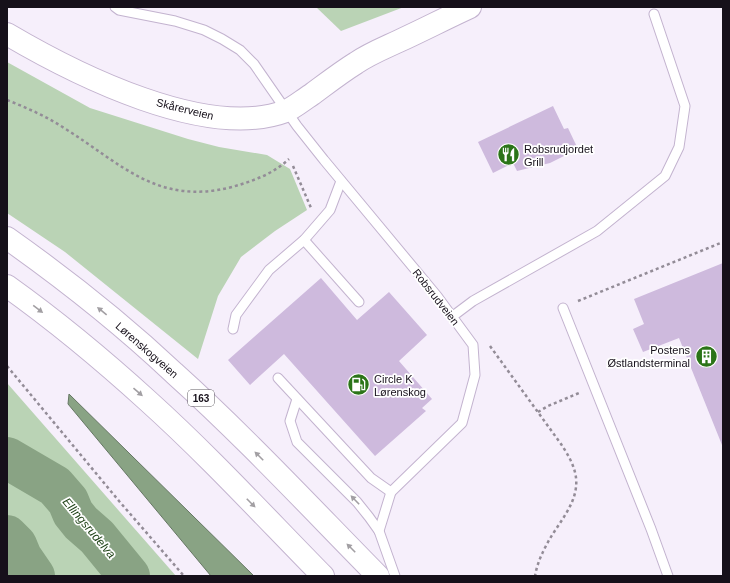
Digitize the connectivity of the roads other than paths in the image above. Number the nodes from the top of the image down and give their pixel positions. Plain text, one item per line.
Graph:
1 (115, 7) edge
2 (470, 7) edge
3 (654, 14) dead end
4 (7, 34) edge
5 (287, 110) junction
6 (341, 181) junction
7 (7, 238) edge
8 (304, 240) junction
9 (7, 286) edge
10 (359, 302) dead end
11 (562, 308) road end
12 (453, 316) junction
13 (233, 329) dead end
14 (278, 378) dead end
15 (297, 399) junction
16 (391, 492) junction
17 (378, 531) junction
18 (323, 576) edge
19 (378, 576) edge
20 (395, 576) edge
21 (668, 576) edge

1 - 5 lane, Robsrudveien
2 - 5 main road, Skårerveien
3 - 12 lane
4 - 5 main road, Skårerveien
5 - 6 lane, Robsrudveien
6 - 8 lane
6 - 12 lane, Robsrudveien
19 -> 7 main road, Lørenskogveien / 163
8 - 10 lane
8 - 13 lane
9 -> 18 main road
11 - 21 lane
12 - 16 lane, Robsrudveien
14 - 15 lane
15 - 16 lane
17 -> 15 lane
16 - 17 lane
17 - 20 lane

